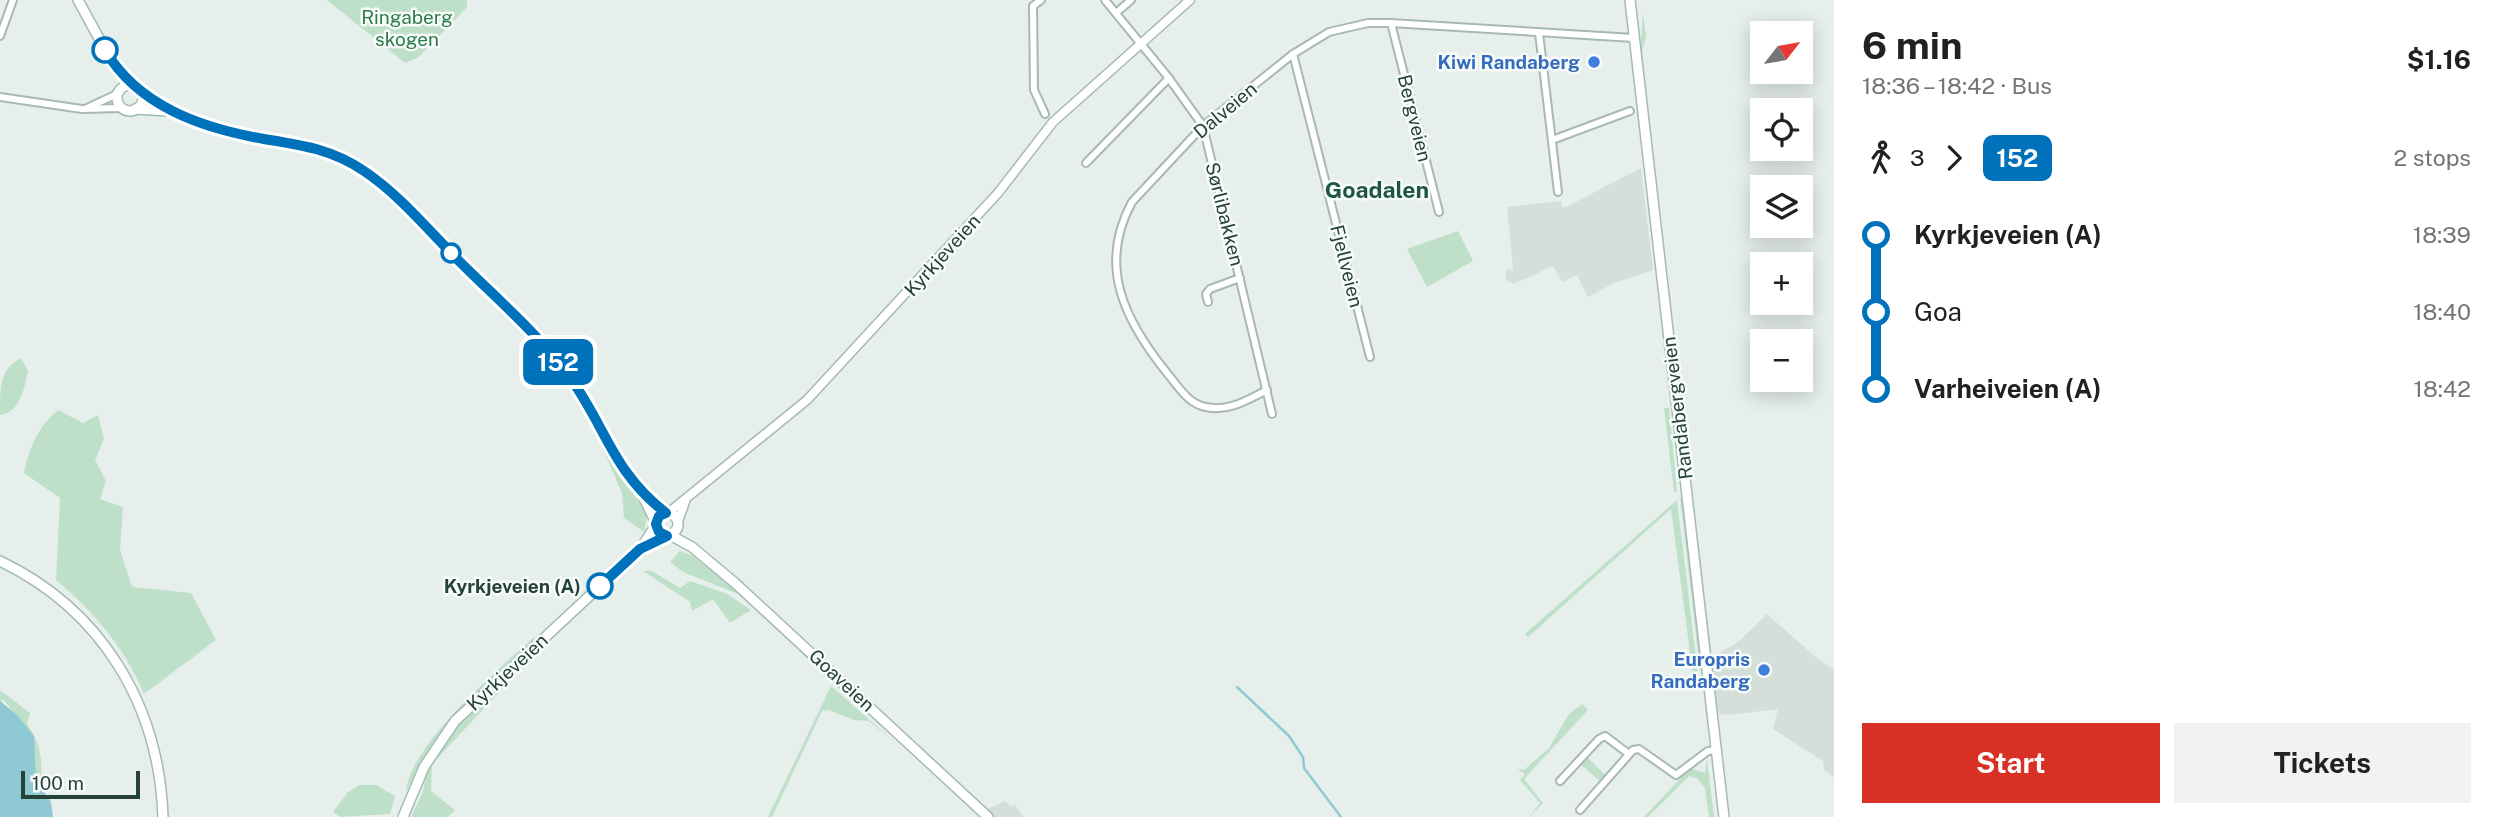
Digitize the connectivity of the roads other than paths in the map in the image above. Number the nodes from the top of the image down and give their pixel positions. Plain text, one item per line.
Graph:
1 (13, 0) edge
2 (78, 0) edge
3 (1041, 0) edge
4 (1105, 0) edge
5 (1131, 0) edge
6 (1189, 0) edge
7 (1630, 0) edge
8 (1116, 13) junction
9 (1391, 23) junction
10 (1539, 33) junction
11 (0, 36) edge
12 (1634, 38) junction
13 (1139, 42) junction
14 (1293, 54) junction
15 (113, 64) junction
16 (1169, 78) junction
17 (131, 84) junction
18 (118, 92) junction
19 (142, 94) junction
20 (0, 97) edge
21 (122, 108) junction
22 (82, 109) junction
23 (135, 109) junction
24 (1630, 111) dead end
25 (174, 112) junction
26 (1045, 114) dead end
27 (1203, 126) junction
28 (1552, 140) junction
29 (1086, 163) dead end
30 (1558, 191) dead end
31 (1439, 212) dead end
32 (1240, 278) junction
33 (1208, 302) dead end
34 (1370, 357) dead end
35 (1266, 390) junction
36 (1272, 414) dead end
37 (642, 495) junction
38 (685, 502) junction
39 (667, 513) junction
40 (679, 523) junction
41 (656, 524) junction
42 (668, 535) junction
43 (692, 547) junction
44 (640, 549) junction
45 (0, 561) edge
46 (1717, 750) junction
47 (1629, 754) junction
48 (1560, 780) dead end
49 (1580, 810) dead end
50 (163, 817) edge
51 (403, 817) edge
52 (988, 817) edge
53 (1724, 817) edge

1 - 11 street
2 - 15 main road
3 - 26 street
4 - 8 street, Sørlibakken
5 - 8 street
6 - 13 street, Kyrkjeveien
7 - 12 main road, Randabergveien
8 - 13 street, Sørlibakken
9 - 10 street, Dalveien
9 - 14 street, Dalveien
9 - 31 street, Bergveien
10 - 12 street, Dalveien
10 - 28 street
12 - 46 main road, Randabergveien
13 - 16 street, Sørlibakken
13 - 38 street, Kyrkjeveien
14 - 27 street, Dalveien
14 - 34 street, Fjellveien
15 - 17 main road
15 - 18 main road
16 - 27 street, Sørlibakken
16 - 29 street
17 - 18 main road
17 - 19 main road
18 - 21 main road
18 - 22 street
19 - 23 main road
19 - 25 main road, Goaveien
20 - 22 street
21 - 22 street
21 - 23 main road
23 - 25 main road, Goaveien
24 - 28 street
25 - 37 main road, Goaveien
27 - 32 street, Sørlibakken
27 - 35 street, Dalveien
28 - 30 street
32 - 33 street, Sørlibakken
32 - 35 street, Sørlibakken
35 - 36 street, Sørlibakken
37 - 39 main road, Goaveien
37 - 41 main road, Goaveien
38 - 39 street, Kyrkjeveien
38 - 40 street, Kyrkjeveien
39 - 40 main road, Goaveien
39 - 41 main road
40 - 42 main road
40 - 43 main road, Goaveien
41 - 42 main road, Goaveien
41 - 44 main road, Kyrkjeveien
42 - 43 main road, Goaveien
42 - 44 main road, Kyrkjeveien
43 - 52 main road, Goaveien
44 - 51 main road, Kyrkjeveien
45 - 50 main road
46 - 47 street
46 - 53 main road, Randabergveien
47 - 48 street
47 - 49 street

